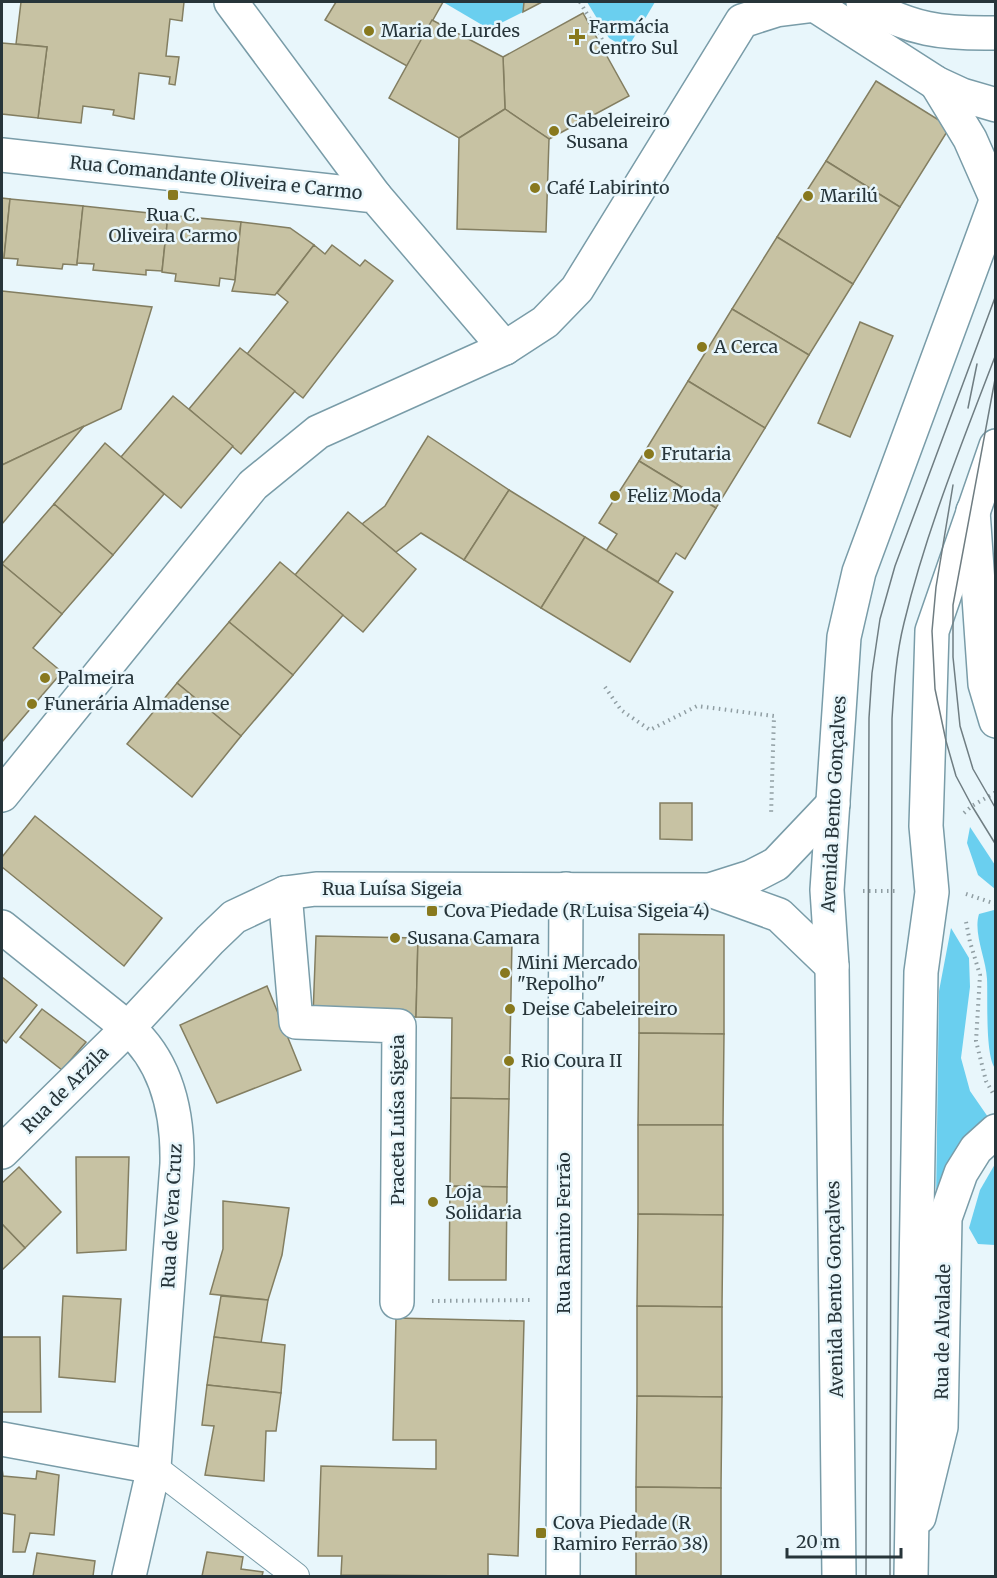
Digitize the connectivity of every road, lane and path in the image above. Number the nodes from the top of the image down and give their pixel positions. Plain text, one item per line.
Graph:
1 (231, 2) edge
2 (580, 2) edge
3 (863, 2) edge
4 (813, 3) edge
5 (740, 11) edge
6 (996, 33) edge
7 (603, 41) dead end
8 (936, 82) junction
9 (996, 105) edge
10 (2, 155) edge
11 (375, 196) junction
12 (996, 200) edge
13 (505, 348) junction
14 (994, 457) edge
15 (973, 511) junction
16 (605, 687) dead end
17 (996, 721) edge
18 (2, 795) edge
19 (833, 804) junction
20 (776, 864) junction
21 (566, 889) junction
22 (710, 890) junction
23 (827, 890) junction
24 (932, 892) junction
25 (285, 893) junction
26 (963, 902) dead end
27 (996, 904) edge
28 (965, 912) dead end
29 (2, 927) edge
30 (832, 966) junction
31 (128, 1028) junction
32 (996, 1098) edge
33 (996, 1131) edge
34 (2, 1152) edge
35 (564, 1300) junction
36 (397, 1302) joint
37 (2, 1439) edge
38 (154, 1467) junction
39 (911, 1561) edge
40 (129, 1576) edge
41 (296, 1576) edge
42 (563, 1576) edge
43 (838, 1576) edge

1 - 11 street
2 - 7 path
3 - 6 street
4 - 5 street
4 - 8 street
5 - 13 street
8 - 9 street
8 - 12 street
10 - 11 street, Rua Comandante Oliveira e Carmo
11 - 13 street, Rua Comandante Oliveira e Carmo
12 - 19 street, Avenida Bento Gonçalves
13 - 18 street
14 - 15 street
15 - 17 street
15 - 24 street
16 - 20 path
19 - 20 street, Rua Luísa Sigeia
19 - 23 street, Avenida Bento Gonçalves
20 - 22 street, Rua Luísa Sigeia
21 - 22 street, Rua Luísa Sigeia
21 - 25 street, Rua Luísa Sigeia
21 - 35 street, Rua Ramiro Ferrão
22 - 30 street, Rua Luísa Sigeia
23 - 24 path
23 - 30 street, Avenida Bento Gonçalves
24 - 39 street
25 - 31 street, Rua Luísa Sigeia
25 - 36 street, Praceta Luísa Sigeia
26 - 27 path
28 - 32 path
29 - 31 street, Rua de Vera Cruz
30 - 43 street, Avenida Bento Gonçalves
31 - 34 street, Rua de Arzila
31 - 38 street, Rua de Vera Cruz
33 - 39 street, Rua de Alvalade
35 - 36 path
35 - 42 street, Rua Ramiro Ferrão
37 - 38 street
38 - 40 street, Rua de Vera Cruz
38 - 41 street

